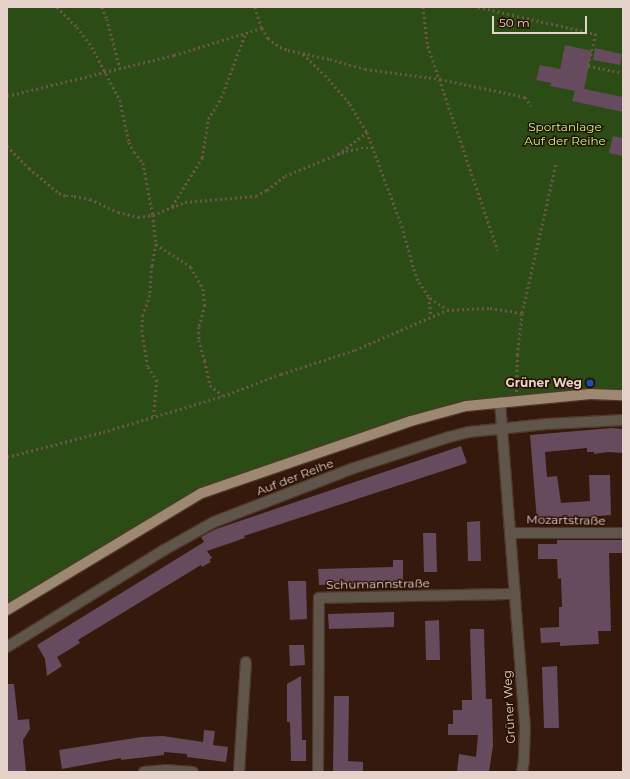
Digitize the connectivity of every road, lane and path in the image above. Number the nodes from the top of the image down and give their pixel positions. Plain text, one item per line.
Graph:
1 (57, 7) edge
2 (102, 7) edge
3 (255, 7) edge
4 (423, 7) edge
5 (478, 7) edge
6 (262, 28) junction
7 (245, 34) junction
8 (303, 54) junction
9 (120, 68) junction
10 (105, 72) junction
11 (623, 73) edge
12 (440, 79) junction
13 (7, 96) edge
14 (531, 106) dead end
15 (367, 132) junction
16 (7, 146) edge
17 (374, 148) junction
18 (336, 155) junction
19 (556, 162) dead end
20 (172, 207) junction
21 (153, 215) junction
22 (156, 244) junction
23 (498, 250) dead end
24 (429, 297) junction
25 (447, 310) junction
26 (522, 313) junction
27 (431, 316) junction
28 (623, 395) edge
29 (223, 396) junction
30 (516, 400) junction
31 (500, 402) junction
32 (154, 416) junction
33 (623, 420) edge
34 (501, 428) junction
35 (7, 457) edge
36 (510, 533) junction
37 (623, 534) edge
38 (516, 594) junction
39 (7, 610) edge
40 (7, 647) edge
41 (246, 662) dead end
42 (144, 772) edge
43 (193, 772) edge
44 (239, 772) edge
45 (318, 772) edge
46 (522, 772) edge

1 - 10 path
2 - 9 path
3 - 6 path
4 - 12 path
5 - 11 path
6 - 7 path
6 - 8 path
7 - 9 path
7 - 20 path
8 - 12 path
8 - 15 path
9 - 10 path
10 - 13 path
10 - 21 path
12 - 14 path
12 - 23 path
15 - 17 path
15 - 18 path
16 - 21 path
17 - 18 path
17 - 24 path
18 - 20 path
19 - 26 path
20 - 21 path
21 - 22 path
22 - 29 path
22 - 32 path
24 - 25 path
24 - 27 path
25 - 26 path
25 - 27 path
26 - 30 path
27 - 29 path
28 - 30 main road, Auf der Reihe
29 - 32 path
30 - 31 main road, Auf der Reihe
31 - 34 street, Grüner Weg
31 - 39 main road, Auf der Reihe
32 - 35 path
33 - 34 street, Auf der Reihe
34 - 36 street, Grüner Weg
34 - 40 street, Auf der Reihe
36 - 37 street, Mozartstraße
36 - 38 street, Grüner Weg
38 - 45 street, Schumannstraße
38 - 46 street, Grüner Weg
41 - 44 street
42 - 43 street

